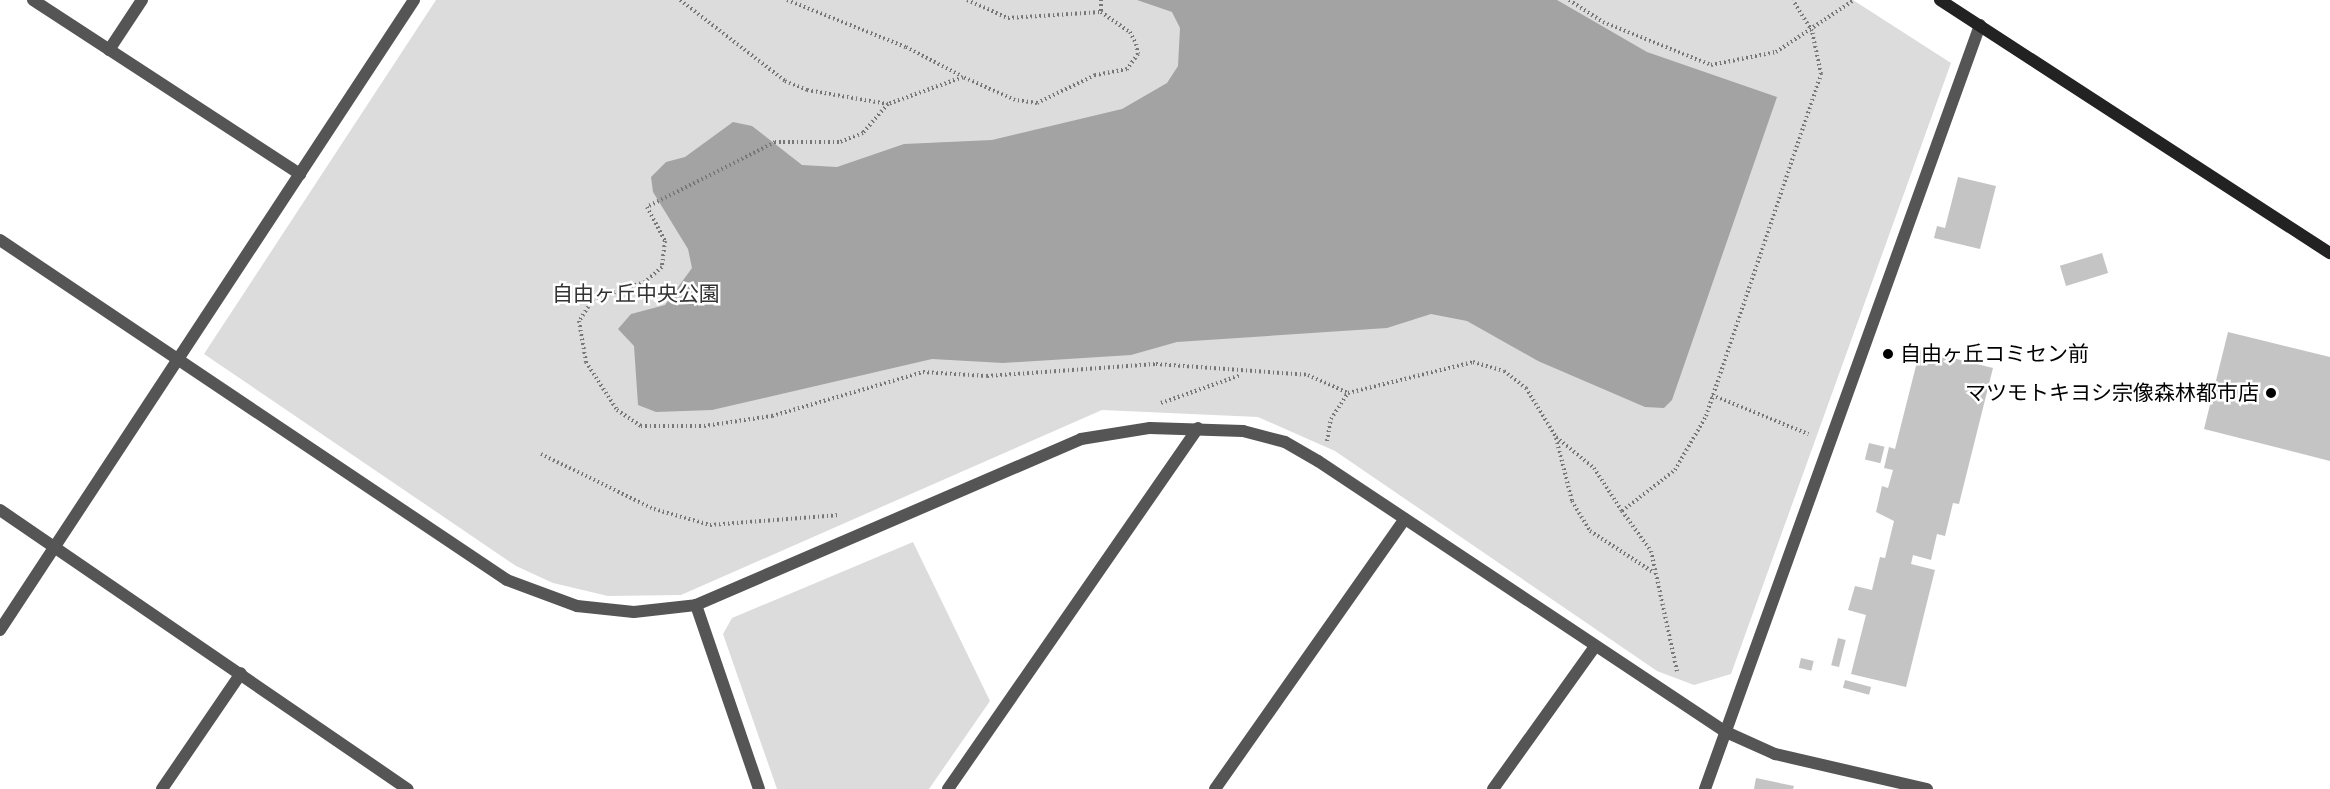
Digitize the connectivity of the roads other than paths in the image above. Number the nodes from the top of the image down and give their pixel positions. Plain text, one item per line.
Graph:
1 (33, 0) edge
2 (142, 0) edge
3 (414, 0) edge
4 (1940, 0) edge
5 (1980, 25) junction
6 (110, 50) junction
7 (300, 174) junction
8 (0, 240) edge
9 (2330, 253) edge
10 (178, 357) junction
11 (1198, 428) junction
12 (0, 510) edge
13 (1405, 519) junction
14 (55, 544) junction
15 (696, 605) junction
16 (0, 630) edge
17 (1594, 648) junction
18 (241, 673) junction
19 (1726, 732) junction
20 (162, 789) edge
21 (408, 789) edge
22 (759, 789) edge
23 (948, 789) edge
24 (1215, 789) edge
25 (1492, 789) edge
26 (1705, 789) edge
27 (1927, 789) edge

1 - 6 street
2 - 6 street
3 - 7 street
4 - 5 street
5 - 9 street
5 - 19 street
6 - 7 street
7 - 10 street
8 - 10 street
10 - 14 street
10 - 15 street
11 - 13 street
11 - 15 street
11 - 23 street
12 - 14 street
13 - 17 street
13 - 24 street
14 - 16 street
14 - 18 street
15 - 22 street
17 - 19 street
17 - 25 street
18 - 20 street
18 - 21 street
19 - 26 street
19 - 27 street

